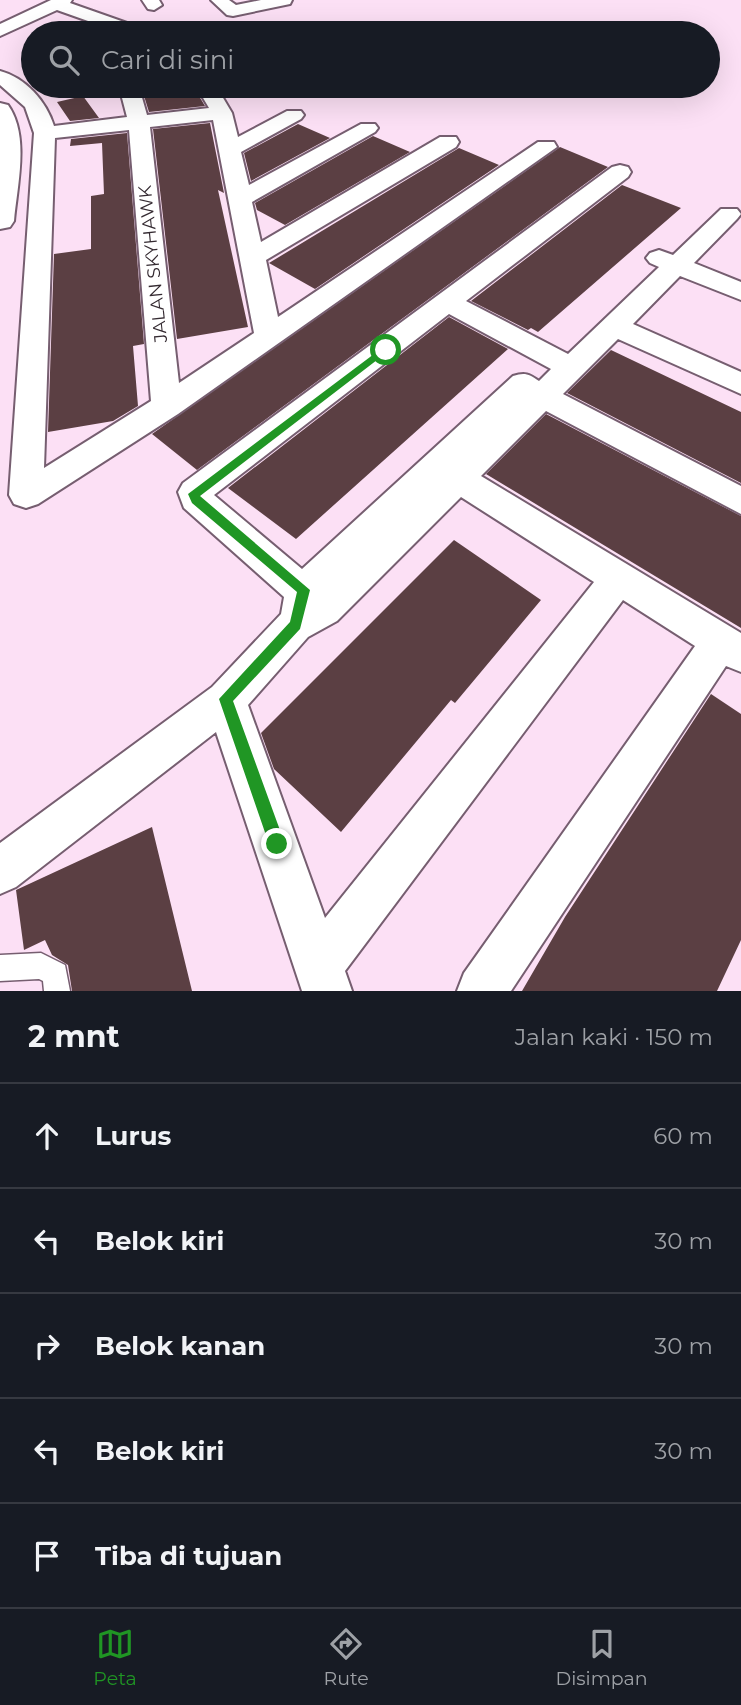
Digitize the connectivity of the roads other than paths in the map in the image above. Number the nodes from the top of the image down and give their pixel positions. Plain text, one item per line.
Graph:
1 (219, 0) edge
2 (284, 0) edge
3 (60, 2) edge
4 (108, 21) edge
5 (3, 27) edge
6 (21, 31) edge
7 (0, 76) edge
8 (21, 89) edge
9 (29, 98) edge
10 (132, 98) edge
11 (213, 98) edge
12 (0, 110) edge
13 (222, 113) junction
14 (294, 115) dead end
15 (139, 122) junction
16 (368, 128) dead end
17 (45, 132) junction
18 (448, 142) dead end
19 (546, 147) dead end
20 (229, 150) junction
21 (620, 172) dead end
22 (239, 201) junction
23 (735, 216) edge
24 (0, 220) edge
25 (253, 257) junction
26 (667, 261) junction
27 (741, 292) edge
28 (449, 303) junction
29 (614, 326) junction
30 (269, 337) junction
31 (561, 362) junction
32 (741, 384) edge
33 (532, 390) junction
34 (167, 405) junction
35 (447, 472) junction
36 (741, 501) edge
37 (13, 502) edge
38 (619, 578) junction
39 (308, 608) junction
40 (731, 648) edge
41 (226, 699) junction
42 (0, 871) edge
43 (0, 968) edge
44 (323, 977) edge
45 (57, 991) edge
46 (482, 991) edge

1 - 2 street
3 - 4 street
3 - 5 street
5 - 6 street
7 - 8 street
9 - 17 street
10 - 15 street, JALAN SKYHAWK
11 - 13 street
12 - 24 street
13 - 15 street
13 - 20 street
14 - 20 street
15 - 17 street
15 - 34 street, JALAN SKYHAWK
16 - 22 street
17 - 37 street
18 - 25 street
19 - 30 street
20 - 22 street
21 - 28 street
22 - 25 street
23 - 26 street
25 - 30 street
26 - 27 street
26 - 29 street
26 - 31 street
28 - 31 street
28 - 39 street
29 - 31 street
29 - 32 street
30 - 34 street
31 - 33 street
33 - 35 street
33 - 36 street
34 - 37 street
35 - 38 street
35 - 39 street
38 - 40 street
38 - 44 street
39 - 41 street
40 - 46 street
41 - 42 street
41 - 44 street
43 - 45 lane

